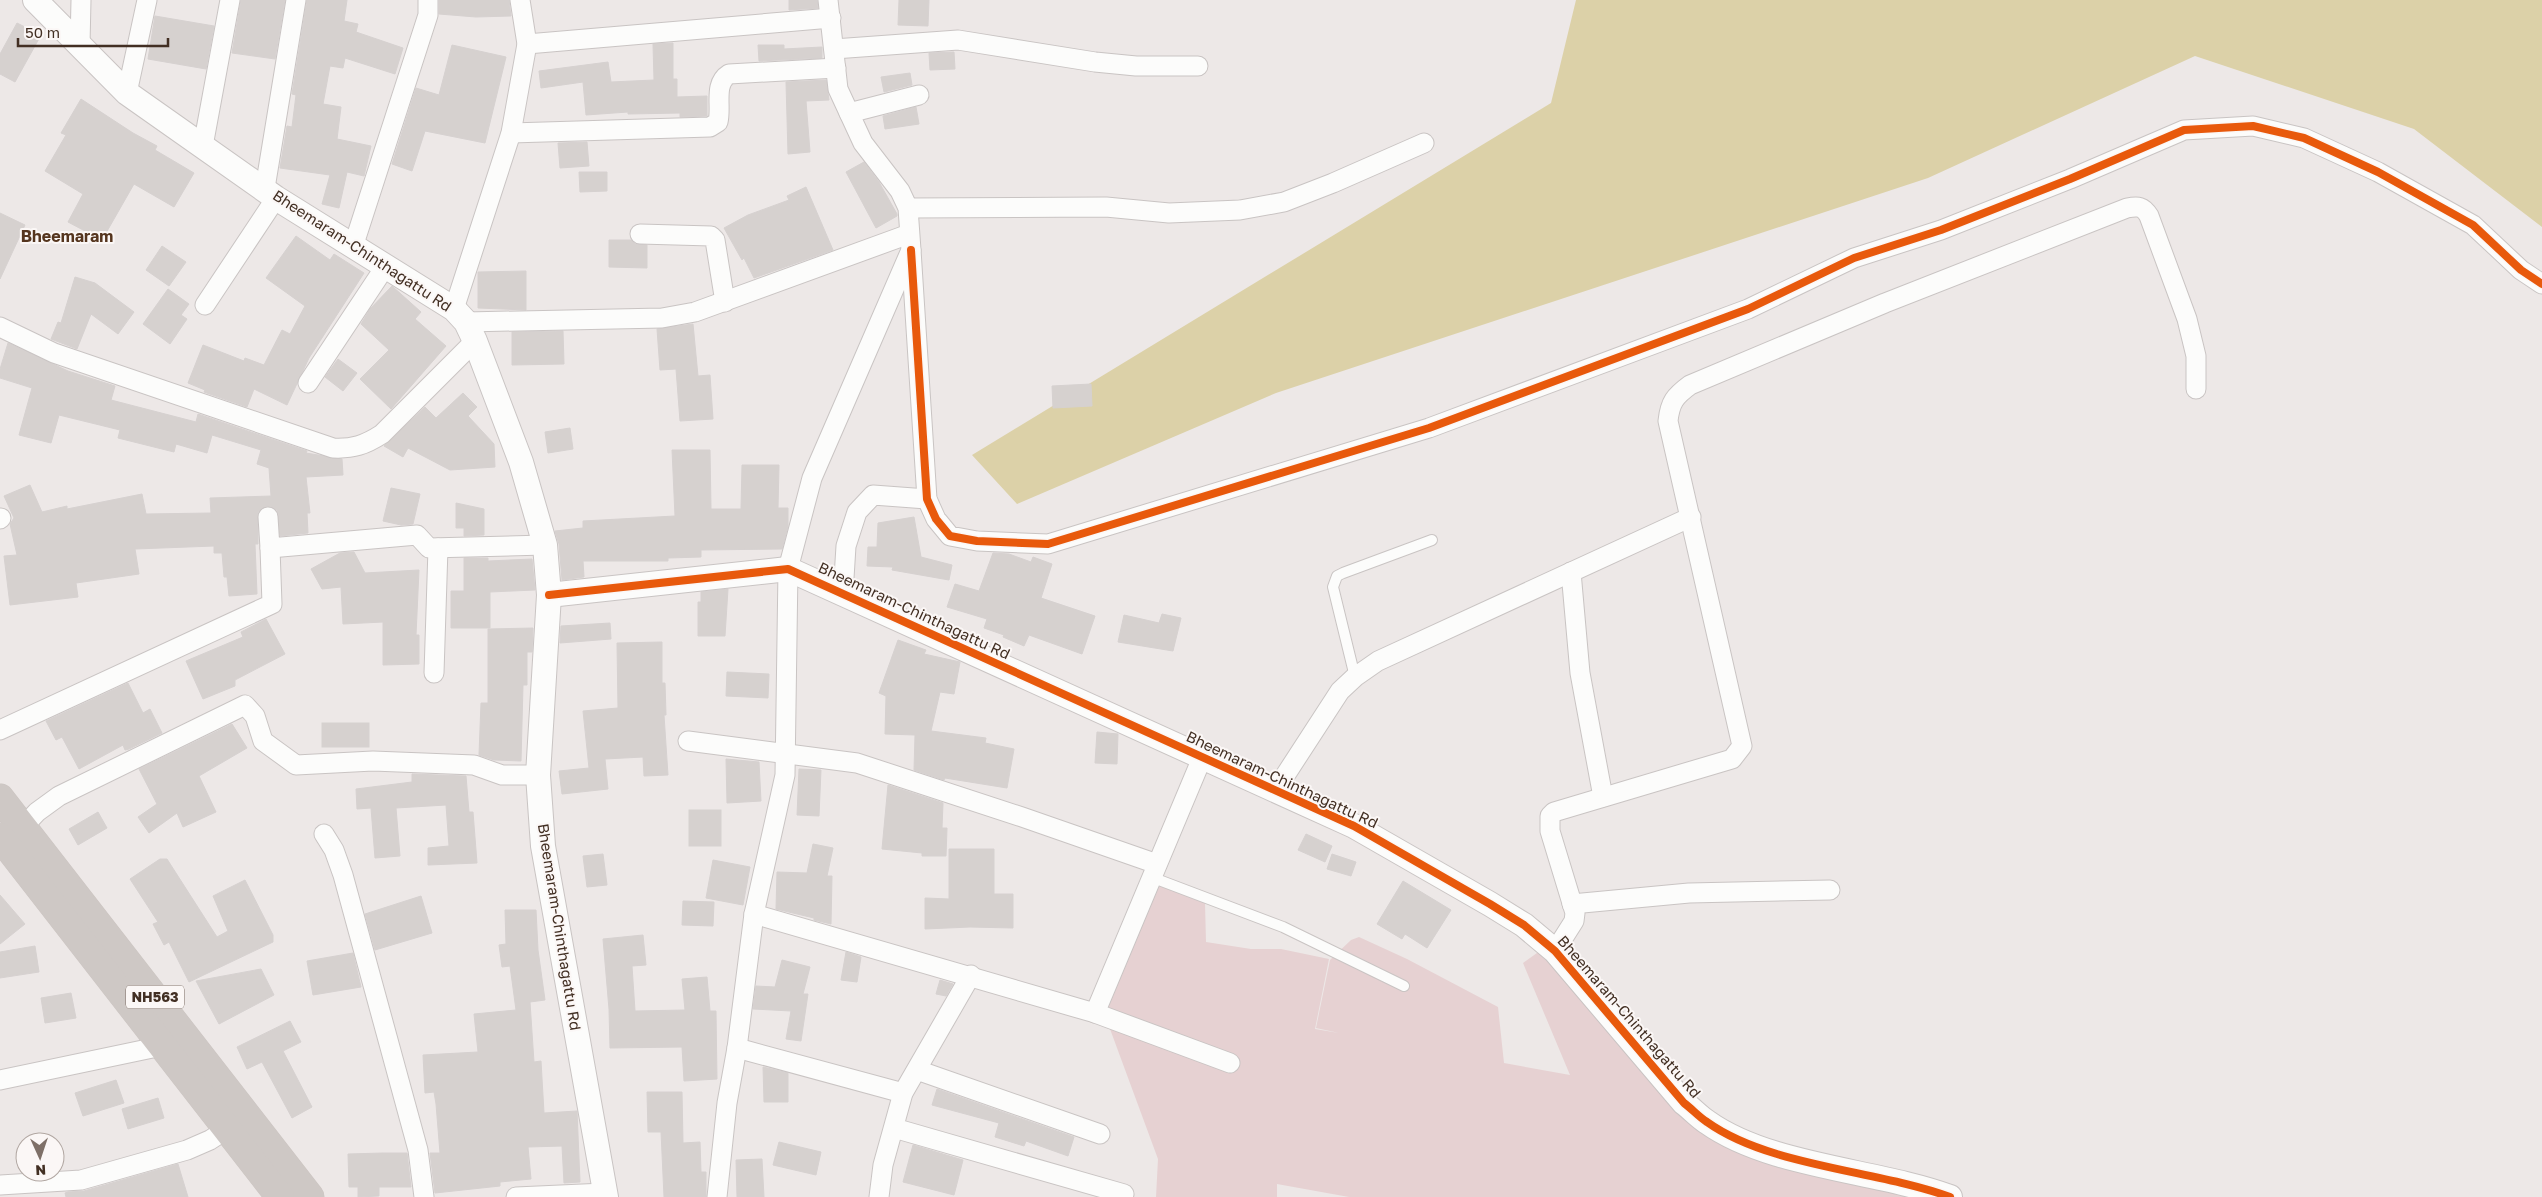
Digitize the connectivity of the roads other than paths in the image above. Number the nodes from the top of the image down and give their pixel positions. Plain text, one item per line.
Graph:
1 (35, 0) edge
2 (82, 0) edge
3 (147, 0) edge
4 (230, 0) edge
5 (296, 0) edge
6 (428, 0) edge
7 (520, 0) edge
8 (829, 9) edge
9 (527, 44) junction
10 (80, 45) junction
11 (834, 49) junction
12 (1198, 66) dead end
13 (836, 68) junction
14 (127, 94) junction
15 (919, 95) dead end
16 (849, 113) junction
17 (511, 133) junction
18 (1424, 143) dead end
19 (203, 146) junction
20 (270, 193) junction
21 (908, 208) junction
22 (640, 234) dead end
23 (910, 242) junction
24 (353, 248) junction
25 (385, 268) junction
26 (2542, 284) edge
27 (725, 302) junction
28 (205, 304) dead end
29 (465, 324) junction
30 (0, 327) edge
31 (308, 383) dead end
32 (2196, 389) dead end
33 (927, 499) junction
34 (268, 517) dead end
35 (1691, 517) junction
36 (1432, 540) dead end
37 (545, 545) junction
38 (270, 548) junction
39 (438, 548) junction
40 (788, 569) junction
41 (1572, 572) junction
42 (843, 594) junction
43 (549, 595) junction
44 (434, 673) dead end
45 (1355, 677) junction
46 (0, 730) edge
47 (688, 741) dead end
48 (785, 754) junction
49 (1202, 758) junction
50 (538, 775) junction
51 (1275, 791) junction
52 (1603, 797) junction
53 (0, 798) edge
54 (12, 832) edge
55 (324, 834) dead end
56 (1154, 871) junction
57 (1830, 890) dead end
58 (1572, 904) junction
59 (754, 914) junction
60 (1555, 951) junction
61 (970, 975) junction
62 (1404, 986) dead end
63 (1096, 1013) junction
64 (162, 1046) junction
65 (737, 1048) junction
66 (1230, 1062) dead end
67 (916, 1070) junction
68 (0, 1080) edge
69 (903, 1093) junction
70 (894, 1128) junction
71 (226, 1129) junction
72 (1100, 1134) dead end
73 (0, 1185) edge
74 (1124, 1194) dead end
75 (606, 1195) edge
76 (280, 1197) edge
77 (310, 1197) edge
78 (424, 1197) edge
79 (516, 1197) edge
80 (717, 1197) edge
81 (880, 1197) edge
82 (1950, 1197) edge

1 - 10 street, Bheemaram-Chinthagattu Rd
2 - 10 street
3 - 14 street
4 - 19 street
5 - 20 street
6 - 24 street
7 - 9 street
8 - 9 street
8 - 11 street
9 - 17 street
10 - 14 street, Bheemaram-Chinthagattu Rd
11 - 12 street
11 - 13 street
13 - 16 street
13 - 17 street
14 - 19 street, Bheemaram-Chinthagattu Rd
15 - 16 street
16 - 21 street
17 - 29 street
18 - 21 street
19 - 20 street, Bheemaram-Chinthagattu Rd
20 - 24 street, Bheemaram-Chinthagattu Rd
20 - 28 street
21 - 23 street
22 - 27 street
23 - 27 street
23 - 33 street
23 - 40 street
24 - 25 street, Bheemaram-Chinthagattu Rd
25 - 29 street, Bheemaram-Chinthagattu Rd
25 - 31 street
26 - 33 street
27 - 29 street
29 - 30 street
29 - 37 street, Bheemaram-Chinthagattu Rd
32 - 35 street
33 - 42 street
34 - 38 street
35 - 41 street
35 - 52 street
36 - 45 lane
37 - 39 street
37 - 43 street, Bheemaram-Chinthagattu Rd
38 - 39 street
38 - 46 street
39 - 44 street
40 - 42 street, Bheemaram-Chinthagattu Rd
40 - 43 street
40 - 48 street
41 - 45 street
41 - 52 street
42 - 49 street, Bheemaram-Chinthagattu Rd
43 - 50 street, Bheemaram-Chinthagattu Rd
45 - 51 street
47 - 48 street
48 - 56 street
48 - 59 street
49 - 51 street, Bheemaram-Chinthagattu Rd
49 - 56 street
50 - 54 street
50 - 75 street, Bheemaram-Chinthagattu Rd
51 - 60 street, Bheemaram-Chinthagattu Rd
52 - 58 street
53 - 54 highway, NH563
54 - 64 highway, NH563
54 - 77 highway, NH563
55 - 78 street
56 - 62 lane
56 - 63 street
57 - 58 street
58 - 60 street
59 - 61 street
59 - 65 street
60 - 82 street, Bheemaram-Chinthagattu Rd
61 - 63 street
61 - 67 street
63 - 66 street
64 - 68 street
64 - 71 highway, NH563
65 - 69 street
65 - 80 street
67 - 69 street
67 - 72 street
69 - 70 street
70 - 74 street
70 - 81 street
71 - 73 street
71 - 76 highway, NH563
75 - 79 street

